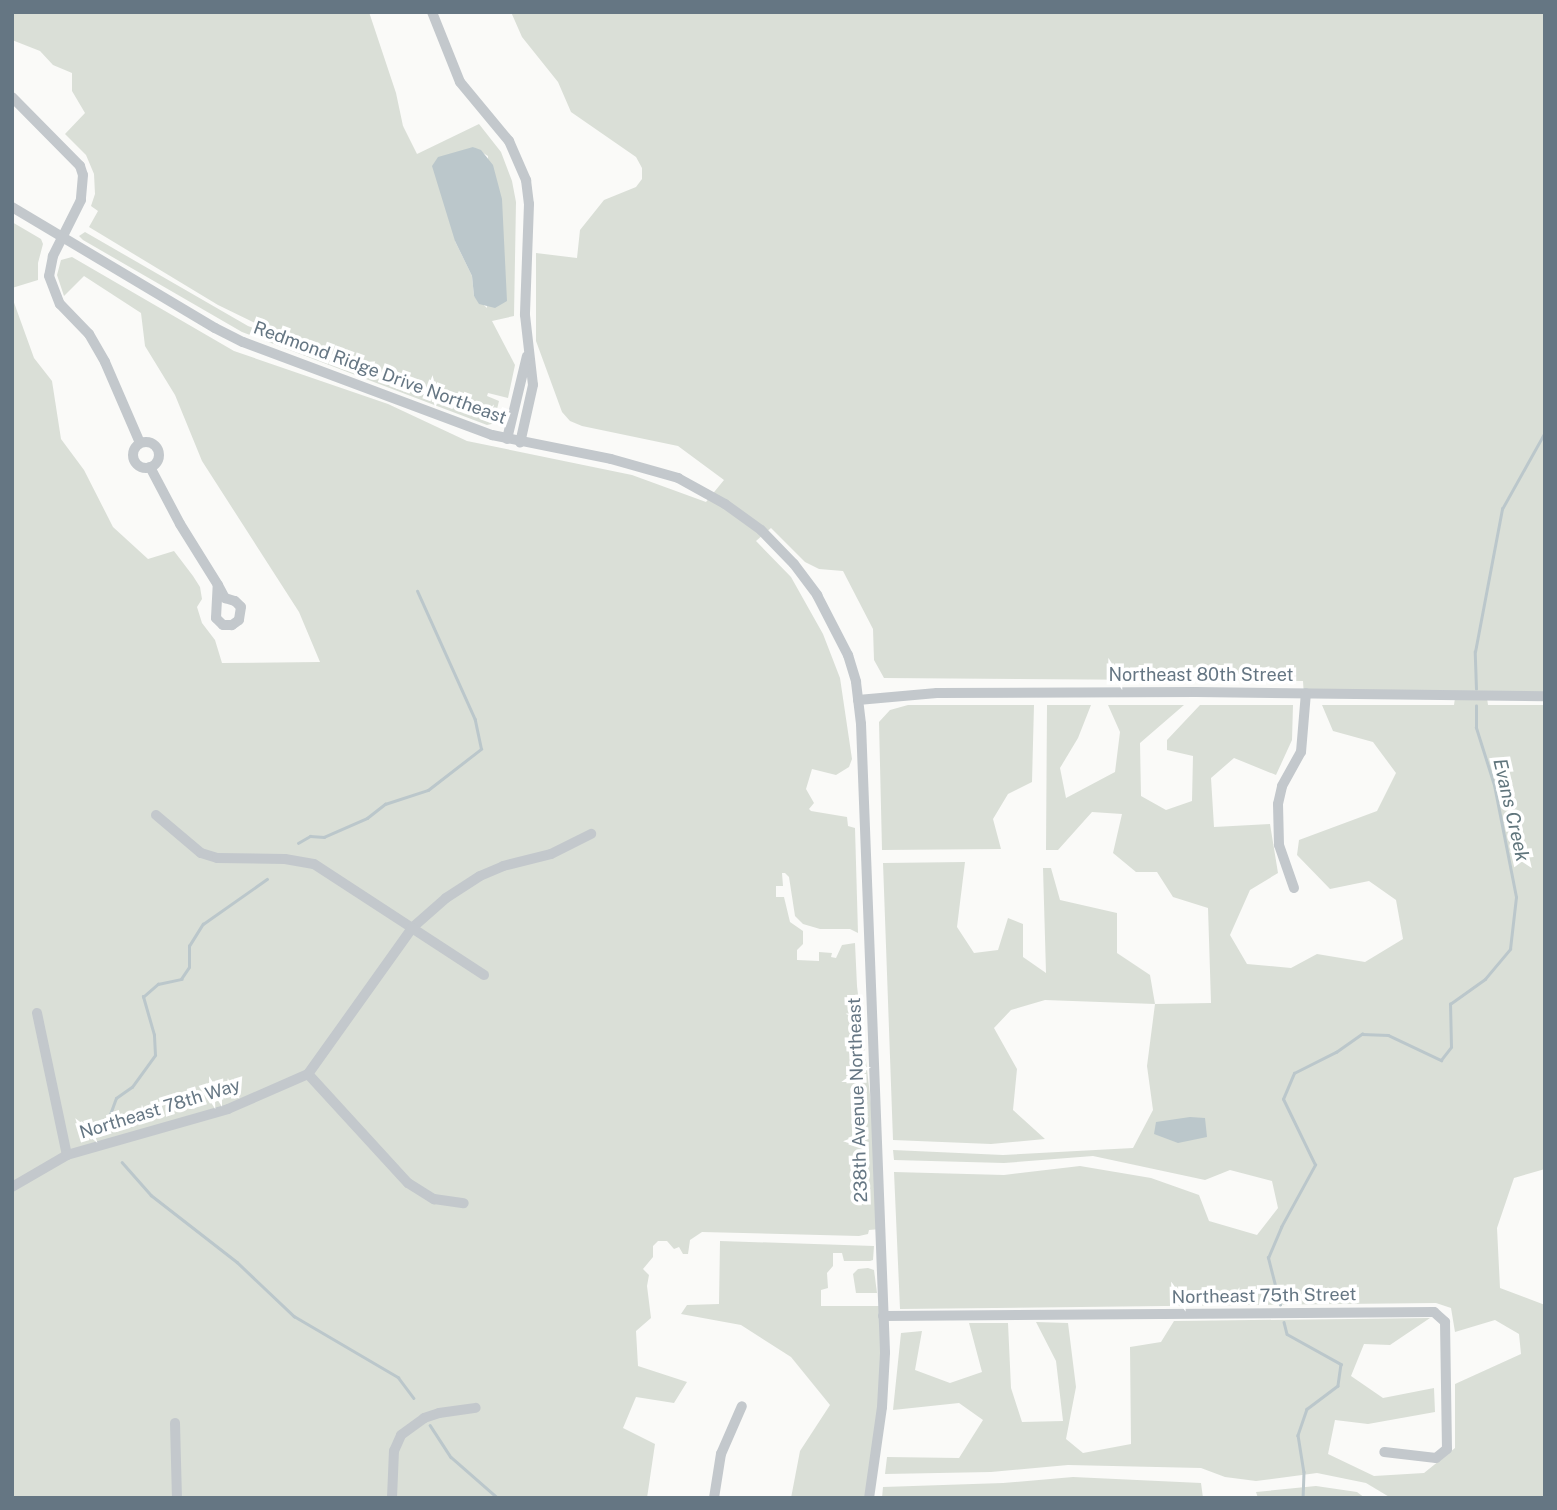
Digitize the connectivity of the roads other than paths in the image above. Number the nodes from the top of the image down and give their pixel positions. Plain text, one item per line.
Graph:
1 (432, 12) edge
2 (12, 97) edge
3 (12, 207) edge
4 (64, 237) junction
5 (528, 353) junction
6 (507, 439) junction
7 (140, 443) junction
8 (520, 443) junction
9 (150, 467) junction
10 (218, 585) dead end
11 (1306, 693) junction
12 (1545, 696) edge
13 (858, 701) junction
14 (156, 815) dead end
15 (591, 834) dead end
16 (1294, 888) dead end
17 (412, 928) junction
18 (484, 975) dead end
19 (37, 1013) dead end
20 (308, 1074) junction
21 (67, 1155) junction
22 (12, 1187) edge
23 (464, 1203) dead end
24 (883, 1316) junction
25 (742, 1406) dead end
26 (476, 1408) dead end
27 (175, 1423) dead end
28 (1384, 1452) dead end
29 (177, 1498) edge
30 (392, 1498) edge
31 (714, 1498) edge
32 (869, 1498) edge

1 - 5 street
2 - 4 street
3 - 4 street, Redmond Ridge Drive Northeast
4 - 6 street, Redmond Ridge Drive Northeast
4 - 7 street
5 - 6 street
5 - 8 street
6 - 8 street, Redmond Ridge Drive Northeast
7 - 9 street
7 - 9 street
8 - 13 street, Redmond Ridge Drive Northeast
9 - 10 street
11 - 12 street, Northeast 80th Street
11 - 13 street, Northeast 80th Street
11 - 16 street
13 - 24 street, 238th Avenue Northeast
14 - 17 street
15 - 17 street
17 - 18 street
17 - 20 street
19 - 21 street
20 - 21 street, Northeast 78th Way
20 - 23 street
21 - 22 street, Northeast 78th Way
24 - 28 street, Northeast 75th Street
24 - 32 street, 238th Avenue Northeast
25 - 31 street
26 - 30 street
27 - 29 street

